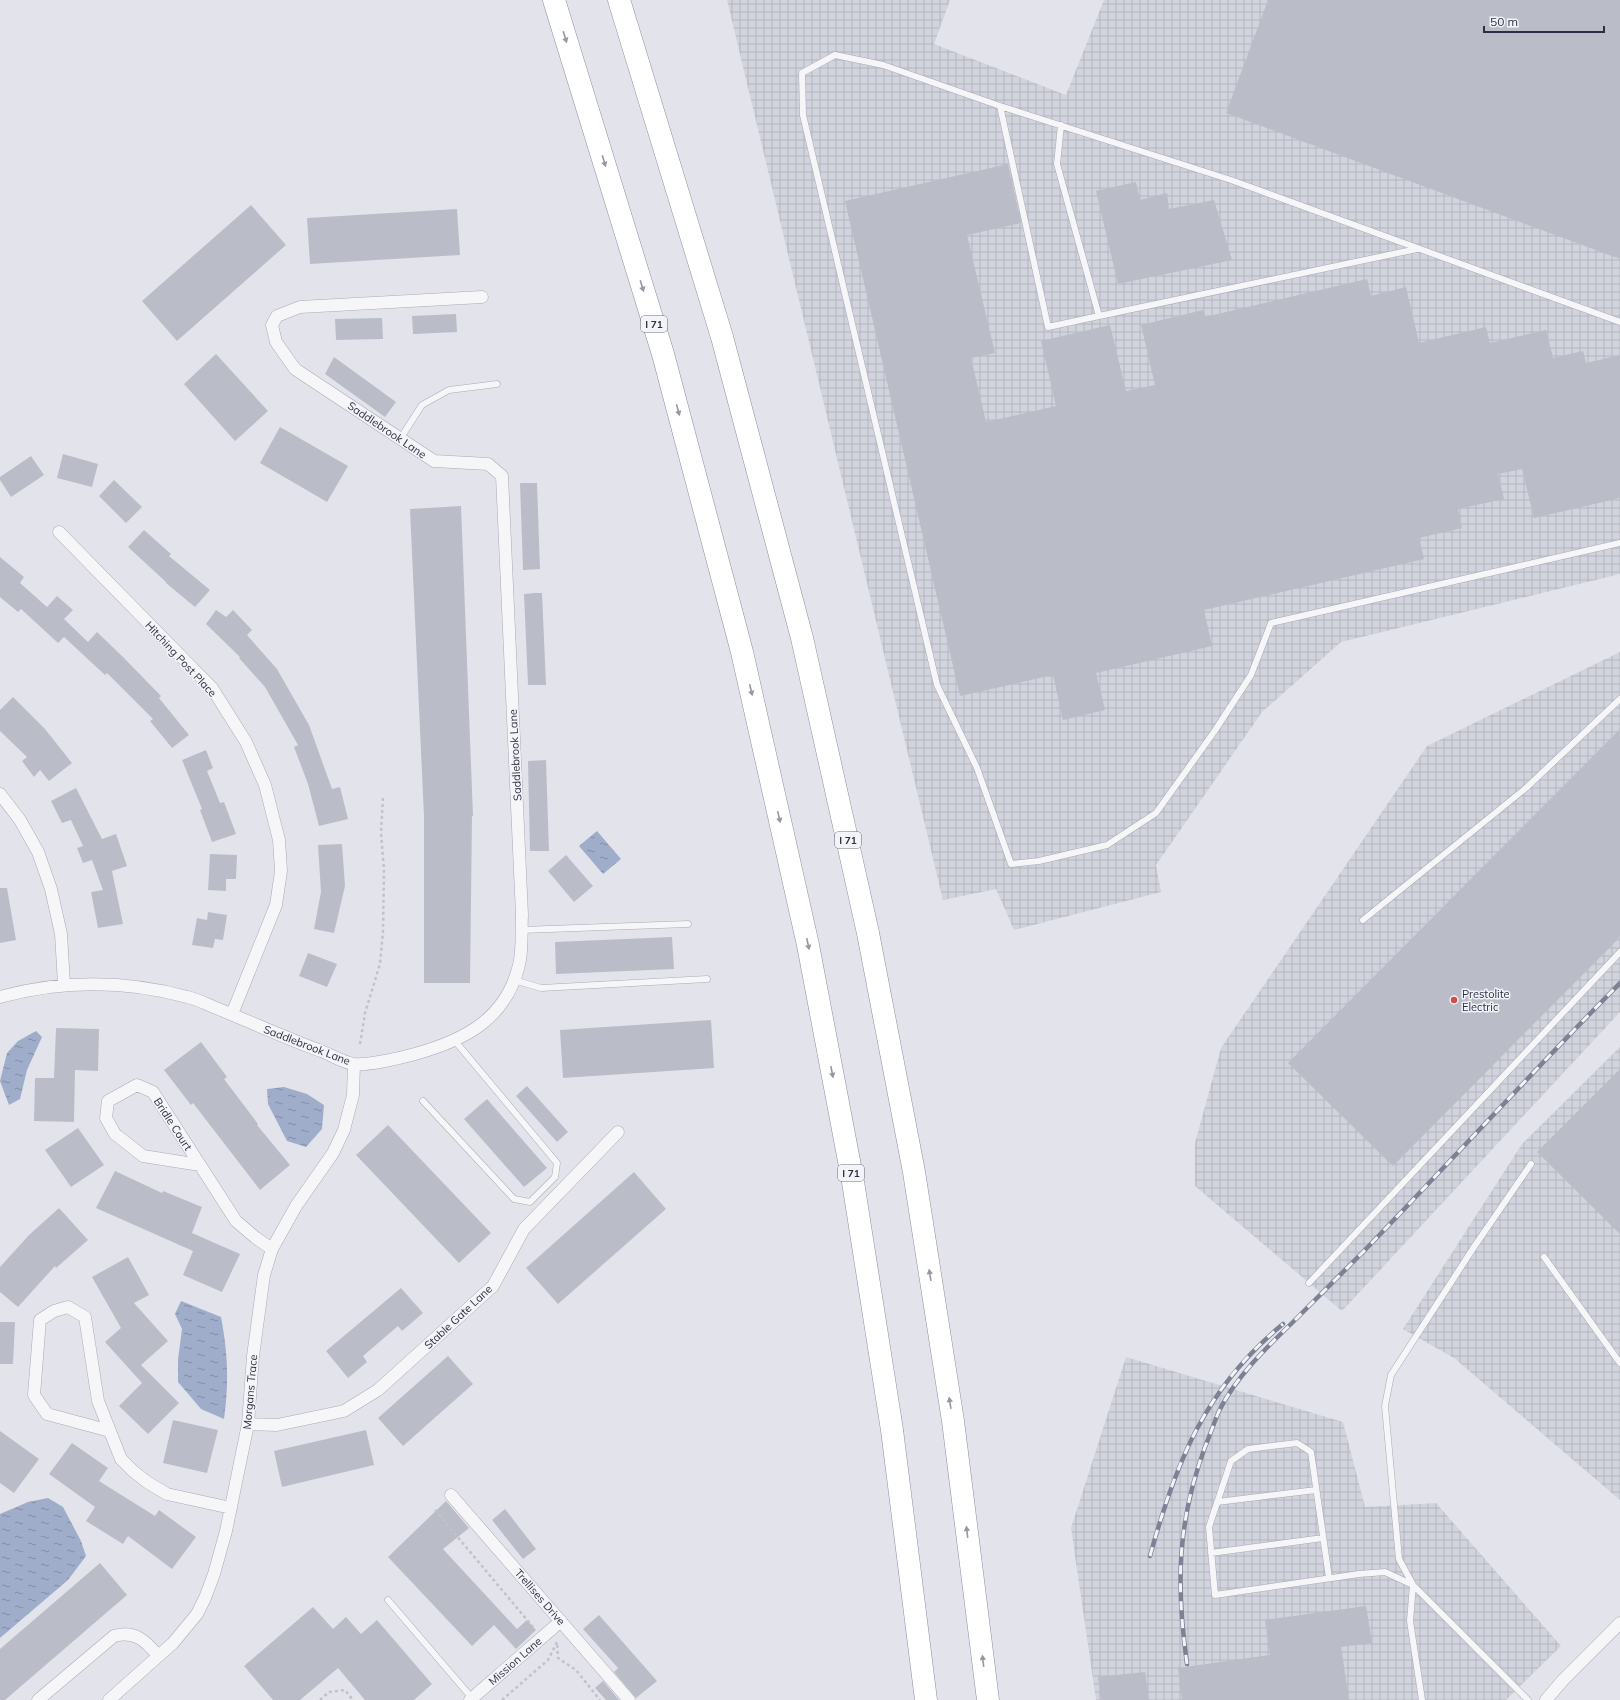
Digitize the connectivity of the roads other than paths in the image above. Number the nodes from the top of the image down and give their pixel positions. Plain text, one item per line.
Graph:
1 (554, 0) edge
2 (619, 0) edge
3 (1000, 106) junction
4 (1061, 125) junction
5 (1417, 249) junction
6 (482, 297) dead end
7 (1100, 316) junction
8 (1620, 322) edge
9 (497, 384) dead end
10 (400, 439) junction
11 (59, 532) dead end
12 (1620, 543) edge
13 (1620, 699) edge
14 (0, 794) edge
15 (1363, 920) dead end
16 (688, 924) dead end
17 (521, 930) junction
18 (1620, 952) edge
19 (707, 979) dead end
20 (514, 980) junction
21 (64, 984) junction
22 (0, 997) edge
23 (232, 1014) junction
24 (455, 1041) junction
25 (354, 1064) junction
26 (422, 1101) dead end
27 (618, 1132) dead end
28 (1530, 1164) dead end
29 (200, 1165) junction
30 (272, 1249) junction
31 (1544, 1257) dead end
32 (1309, 1283) dead end
33 (1620, 1362) edge
34 (248, 1424) junction
35 (110, 1430) dead end
36 (1316, 1490) junction
37 (451, 1495) dead end
38 (1217, 1502) junction
39 (231, 1508) junction
40 (1323, 1538) junction
41 (1211, 1553) junction
42 (1329, 1578) junction
43 (1413, 1585) junction
44 (388, 1600) dead end
45 (561, 1621) junction
46 (1620, 1623) edge
47 (158, 1656) junction
48 (471, 1699) edge
49 (38, 1700) edge
50 (109, 1700) edge
51 (629, 1700) edge
52 (926, 1700) edge
53 (988, 1700) edge
54 (1422, 1700) edge
55 (1528, 1700) edge
56 (1546, 1700) edge

1 -> 52 highway, I 71
53 -> 2 highway, I 71
3 - 4 lane
3 - 7 lane
3 - 12 lane
4 - 5 lane
4 - 7 lane
5 - 7 lane
5 - 8 lane
6 - 10 street, Saddlebrook Lane
9 - 10 lane
10 - 17 street, Saddlebrook Lane
11 - 23 street, Hitching Post Place
13 - 15 lane
14 - 21 street
16 - 17 lane
17 - 20 street, Saddlebrook Lane
18 - 32 lane
19 - 20 lane
20 - 24 street, Saddlebrook Lane
21 - 22 street, Saddlebrook Lane
21 - 23 street, Saddlebrook Lane
23 - 25 street, Saddlebrook Lane
24 - 25 street, Saddlebrook Lane
24 - 26 lane
25 - 30 street, Morgans Trace
27 - 34 street, Stable Gate Lane
28 - 43 lane
29 - 29 street, Bridle Court
29 - 30 street, Bridle Court
30 - 34 street, Morgans Trace
31 - 33 lane
34 - 39 street, Morgans Trace
35 - 39 street
36 - 38 lane
36 - 38 lane
36 - 40 lane
37 - 45 street, Trellises Drive
38 - 41 lane
39 - 47 street, Morgans Trace
40 - 41 lane
40 - 42 lane
41 - 42 lane
42 - 43 lane
43 - 54 lane
43 - 55 lane
44 - 48 lane
45 - 48 street, Mission Lane
45 - 51 street, Trellises Drive
46 - 56 street
47 - 49 street
47 - 50 street, Morgans Trace

